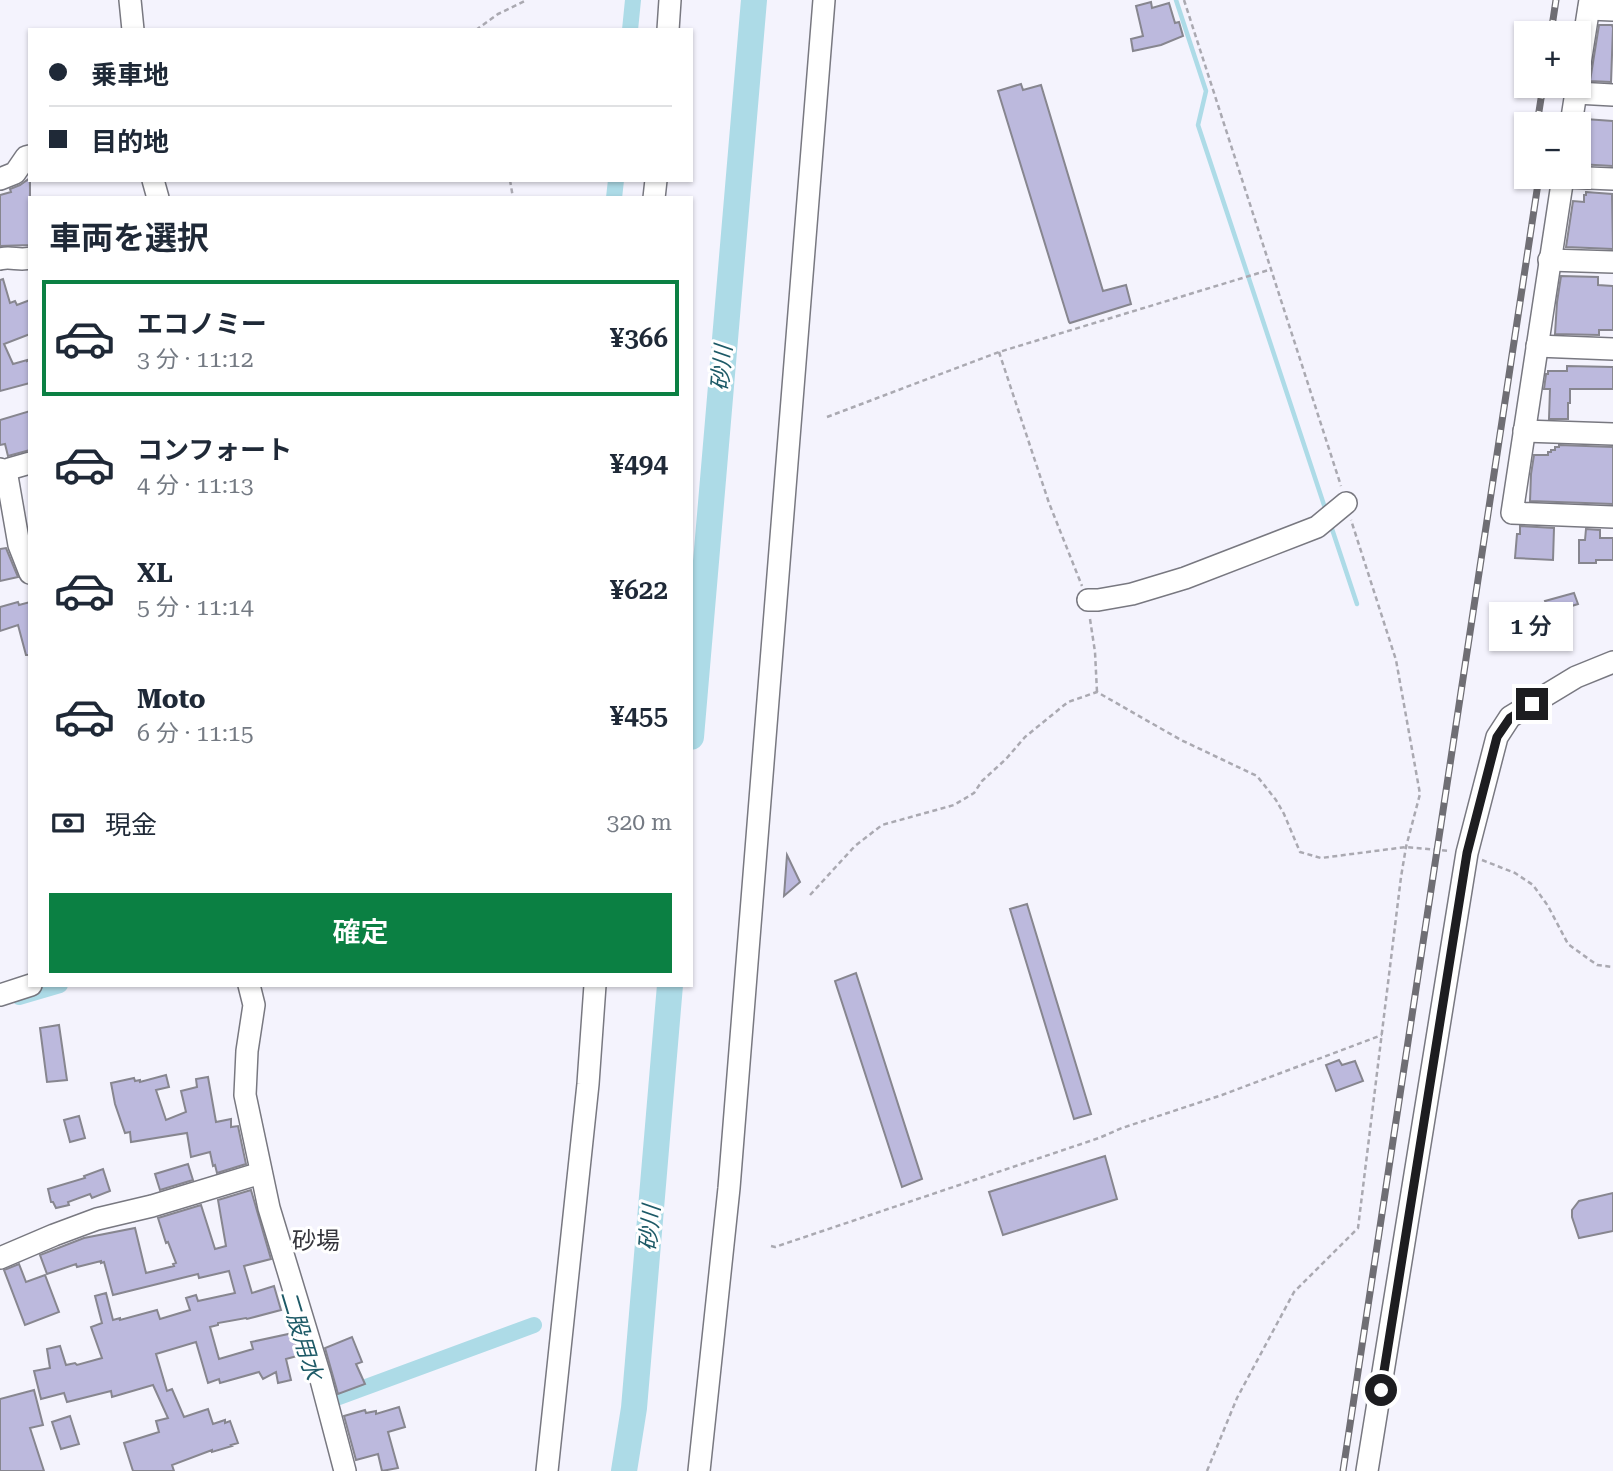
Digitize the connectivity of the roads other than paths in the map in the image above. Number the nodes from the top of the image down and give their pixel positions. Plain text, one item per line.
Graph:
1 (130, 0) edge
2 (670, 0) edge
3 (824, 0) edge
4 (1590, 4) edge
5 (1613, 10) edge
6 (133, 28) edge
7 (668, 28) edge
8 (1591, 88) edge
9 (1613, 94) edge
10 (28, 156) edge
11 (1591, 178) edge
12 (0, 179) edge
13 (1613, 179) edge
14 (1561, 189) edge
15 (0, 258) edge
16 (28, 259) edge
17 (1549, 260) junction
18 (1613, 262) edge
19 (1536, 346) junction
20 (1613, 349) edge
21 (1524, 431) junction
22 (1613, 434) edge
23 (28, 464) edge
24 (2, 471) edge
25 (1346, 503) road end
26 (1613, 517) edge
27 (28, 568) edge
28 (1087, 600) road end
29 (1613, 662) edge
30 (28, 986) edge
31 (250, 987) edge
32 (595, 987) edge
33 (0, 995) edge
34 (261, 1173) junction
35 (0, 1258) edge
36 (345, 1471) edge
37 (547, 1471) edge
38 (699, 1471) edge
39 (1367, 1471) edge

1 - 6 street
2 - 7 street
3 - 38 street
4 - 5 street
8 - 9 street
10 - 12 street
11 - 13 street
14 - 17 street
15 - 16 street
17 - 18 street
17 - 19 street
19 - 20 street
19 - 21 street
21 - 22 street
21 - 26 street
23 - 24 street
24 - 27 street
25 - 28 street
29 - 39 street
30 - 33 street
31 - 34 street
32 - 37 street
34 - 35 street
34 - 36 street

